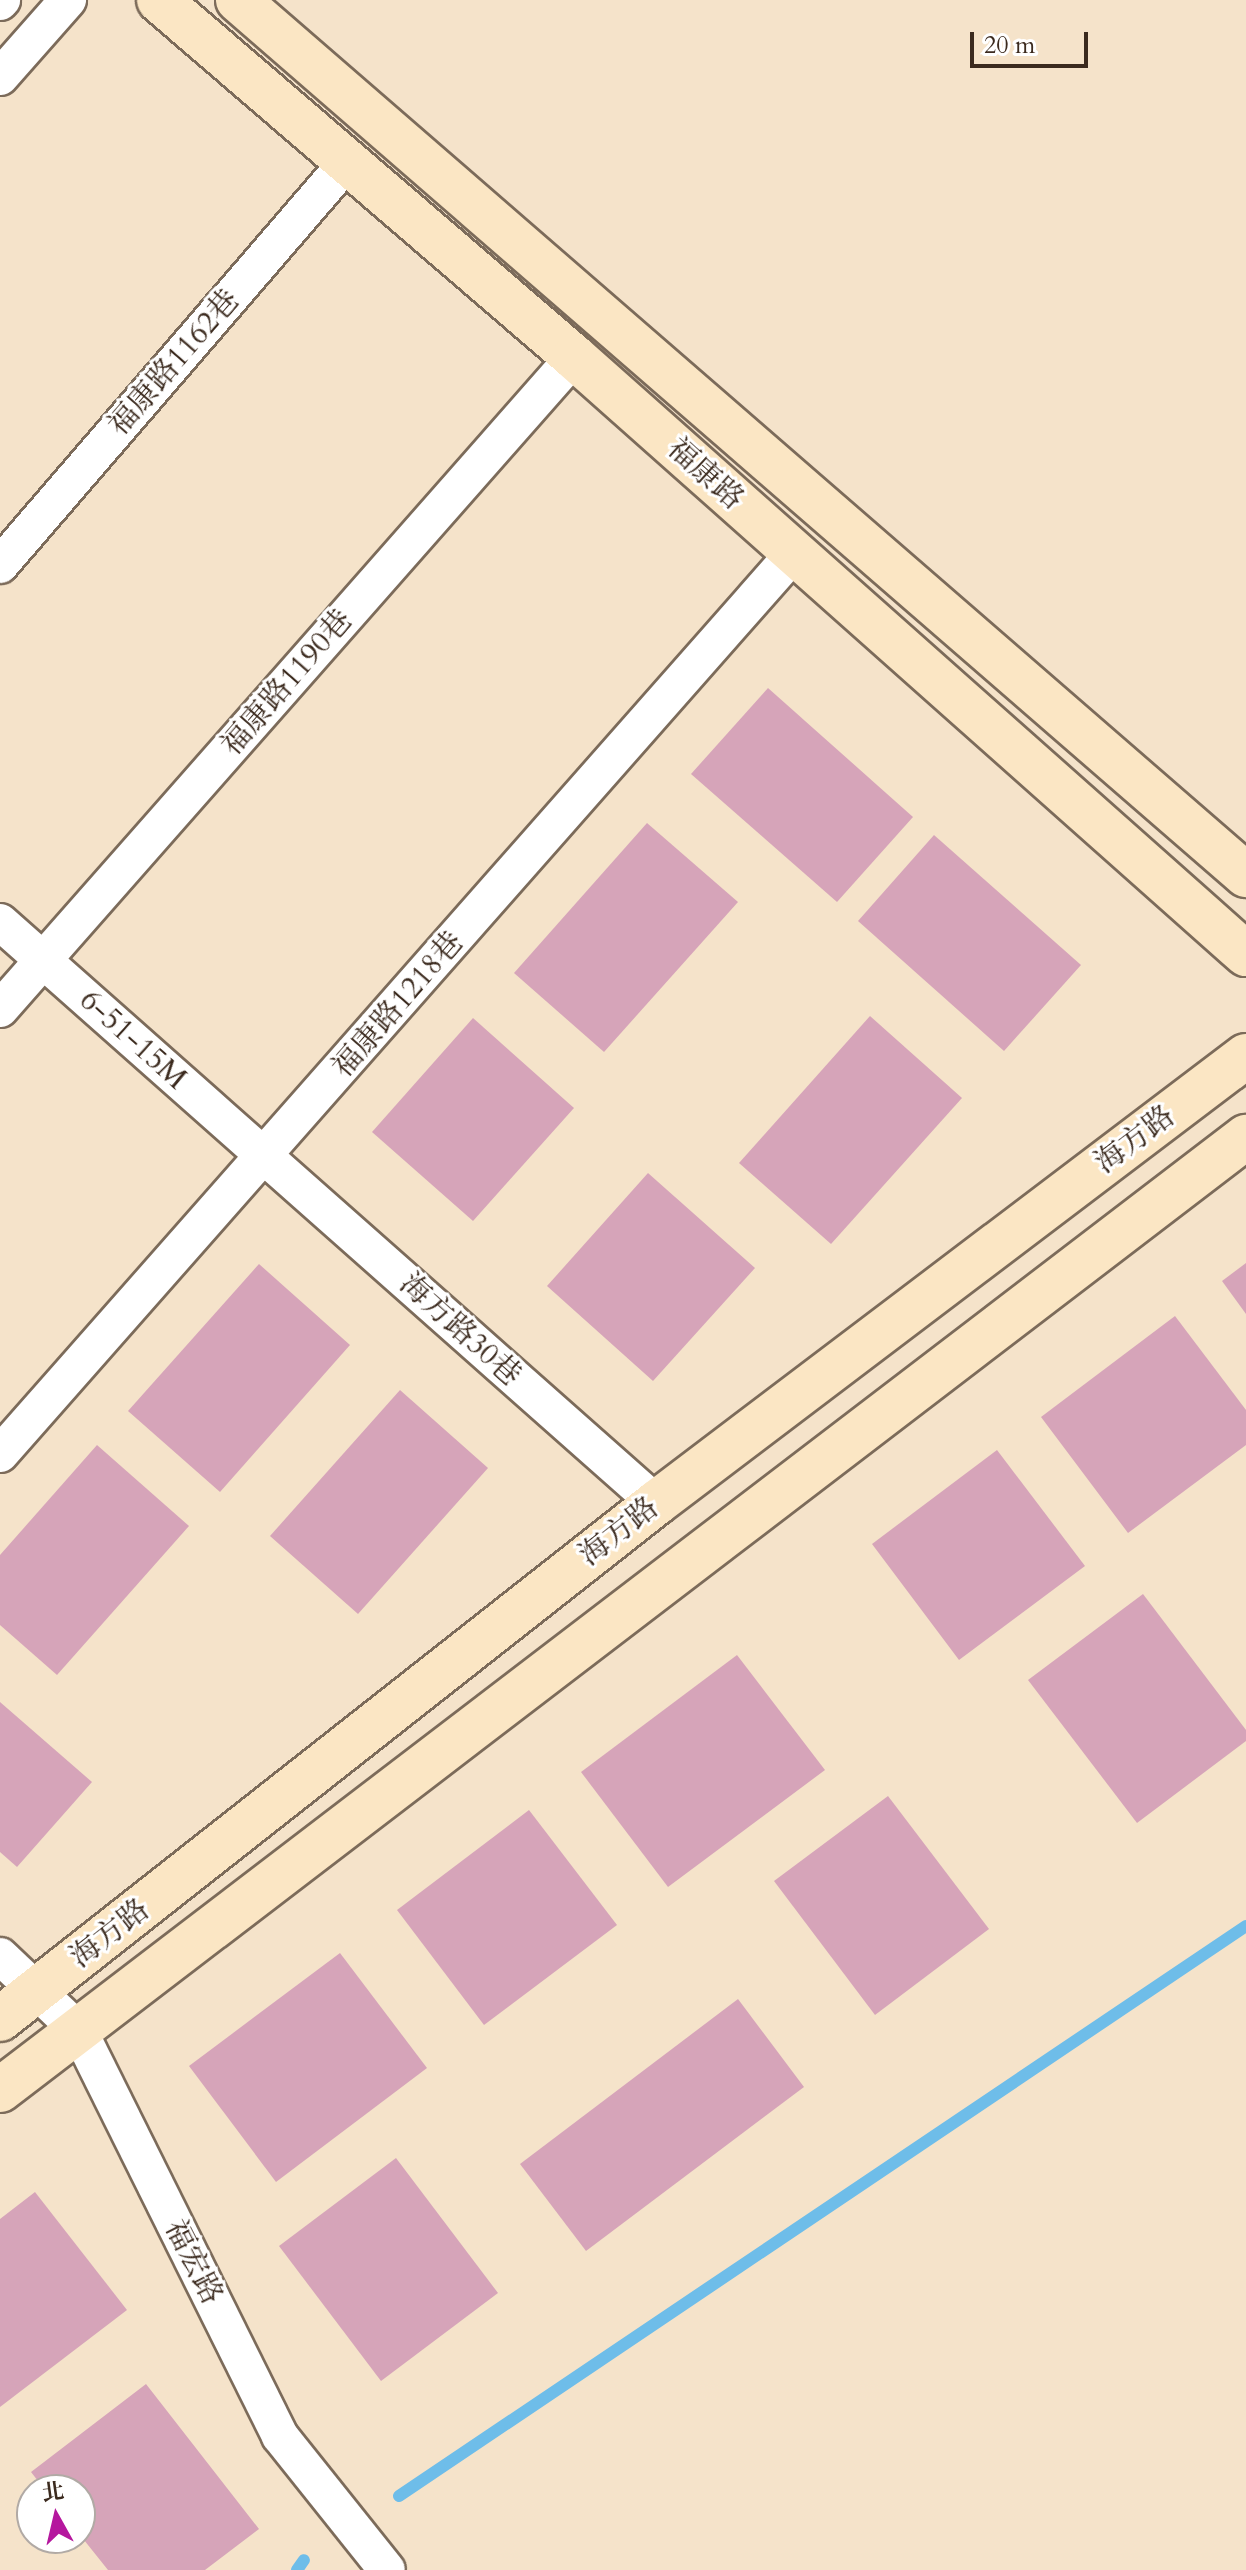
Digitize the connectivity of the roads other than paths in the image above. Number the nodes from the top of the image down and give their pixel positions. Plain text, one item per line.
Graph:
1 (68, 0) edge
2 (159, 0) edge
3 (238, 0) edge
4 (0, 77) edge
5 (348, 161) junction
6 (574, 357) junction
7 (794, 553) junction
8 (0, 565) edge
9 (1246, 875) edge
10 (0, 922) edge
11 (1246, 954) edge
12 (43, 960) junction
13 (0, 1009) edge
14 (1246, 1056) edge
15 (1246, 1137) edge
16 (265, 1157) junction
17 (0, 1454) edge
18 (656, 1503) junction
19 (0, 1956) edge
20 (38, 1991) junction
21 (0, 2019) edge
22 (79, 2031) junction
23 (0, 2090) edge
24 (387, 2570) edge

1 - 4 street
2 - 5 street, 福康路
3 - 9 street, 福康路
5 - 6 street, 福康路
5 - 8 street, 福康路1162巷
6 - 7 street, 福康路
6 - 12 street, 福康路1190巷
7 - 11 street, 福康路
7 - 16 street, 福康路1218巷
10 - 12 street, 6-51-15M
12 - 13 street, 福康路1190巷
12 - 16 street, 6-51-15M
14 - 18 street, 海方路
15 - 22 street, 海方路
16 - 17 street, 福康路1218巷
16 - 18 street, 海方路30巷
18 - 20 street, 海方路
19 - 20 street, 福宏路
20 - 21 street, 海方路
20 - 22 street, 福宏路
22 - 23 street, 海方路
22 - 24 street, 福宏路

